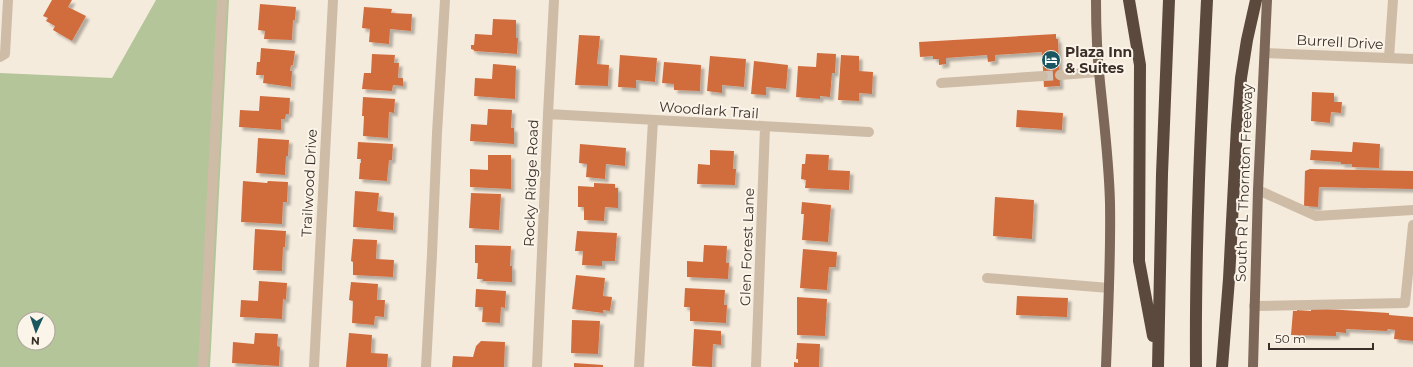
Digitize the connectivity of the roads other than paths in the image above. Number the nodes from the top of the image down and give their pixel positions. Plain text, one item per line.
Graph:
1 (8, 0) edge
2 (222, 0) edge
3 (333, 0) edge
4 (445, 0) edge
5 (554, 0) edge
6 (1096, 0) edge
7 (1129, 0) edge
8 (1169, 0) edge
9 (1207, 0) edge
10 (1256, 0) edge
11 (1267, 0) edge
12 (1393, 0) edge
13 (1265, 52) junction
14 (0, 57) edge
15 (1389, 58) junction
16 (1413, 59) edge
17 (1099, 72) junction
18 (1060, 75) tunnel mouth
19 (1043, 76) tunnel mouth
20 (941, 82) dead end
21 (548, 114) junction
22 (653, 120) junction
23 (765, 127) junction
24 (869, 132) dead end
25 (1258, 190) junction
26 (1413, 210) edge
27 (1413, 225) edge
28 (987, 278) dead end
29 (1109, 288) junction
30 (1254, 306) junction
31 (1158, 364) edge
32 (203, 367) edge
33 (314, 367) edge
34 (426, 367) edge
35 (537, 367) edge
36 (639, 367) edge
37 (756, 367) edge
38 (1106, 367) edge
39 (1196, 367) edge
40 (1222, 367) edge
41 (1253, 367) edge

1 - 14 street
2 - 32 street
3 - 33 street, Trailwood Drive
4 - 34 street
5 - 21 street, Rocky Ridge Road
6 - 17 main road
7 - 31 highway
8 - 31 highway
9 - 39 highway
10 - 40 highway
11 - 13 main road, South R L Thornton Freeway
12 - 15 street
13 - 15 street, Burrell Drive
13 - 25 main road, South R L Thornton Freeway
15 - 16 street, Burrell Drive
17 - 18 street
17 - 29 main road
19 - 20 street
21 - 22 street, Woodlark Trail
21 - 35 street, Rocky Ridge Road
22 - 23 street, Woodlark Trail
22 - 36 street
23 - 24 street, Woodlark Trail
23 - 37 street, Glen Forest Lane
25 - 26 street
25 - 30 main road, South R L Thornton Freeway
27 - 30 street
28 - 29 street
29 - 38 main road
30 - 41 main road, South R L Thornton Freeway

